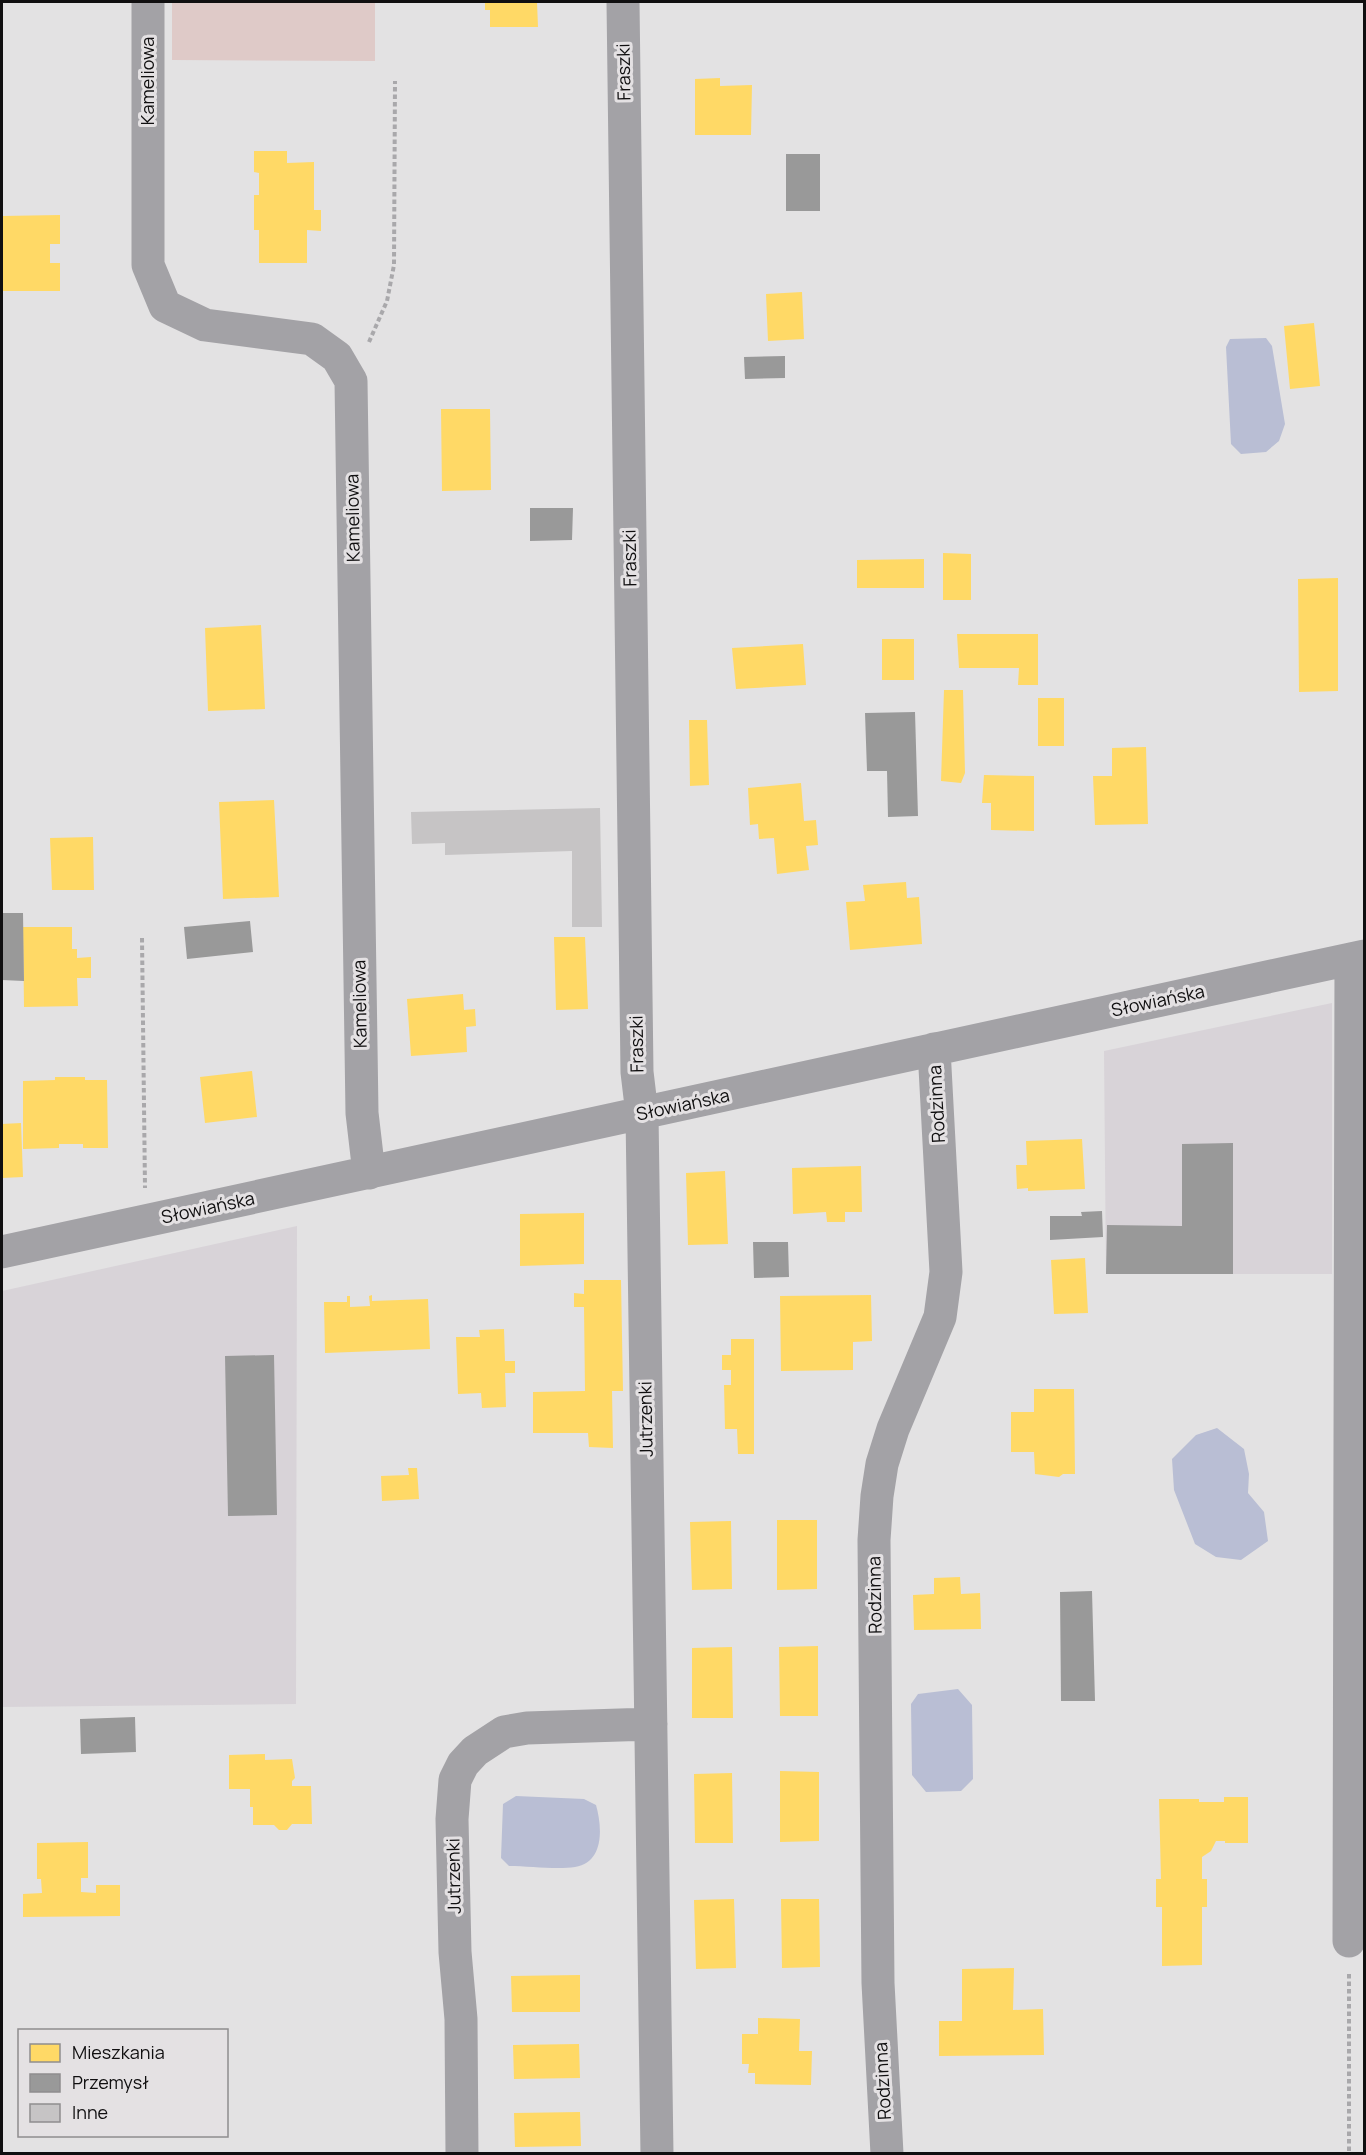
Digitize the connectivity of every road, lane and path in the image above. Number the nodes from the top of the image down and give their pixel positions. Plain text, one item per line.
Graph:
1 (148, 2) edge
2 (623, 2) edge
3 (395, 81) dead end
4 (351, 381) junction
5 (142, 938) dead end
6 (1358, 957) edge
7 (934, 1050) junction
8 (642, 1114) junction
9 (369, 1173) junction
10 (145, 1221) junction
11 (2, 1252) edge
12 (651, 1724) junction
13 (1349, 1941) joint
14 (462, 2154) edge
15 (657, 2154) edge
16 (887, 2154) edge
17 (1349, 2154) edge

1 - 4 street, Kameliowa
2 - 8 street, Fraszki
3 - 4 path
4 - 9 street, Kameliowa
5 - 10 path
6 - 7 street, Słowiańska
6 - 13 street
7 - 8 street, Słowiańska
7 - 16 street, Rodzinna
8 - 9 street, Słowiańska
8 - 12 street, Jutrzenki
9 - 10 street, Słowiańska
10 - 11 street, Słowiańska
12 - 14 street, Jutrzenki
12 - 15 street, Jutrzenki
13 - 17 path

